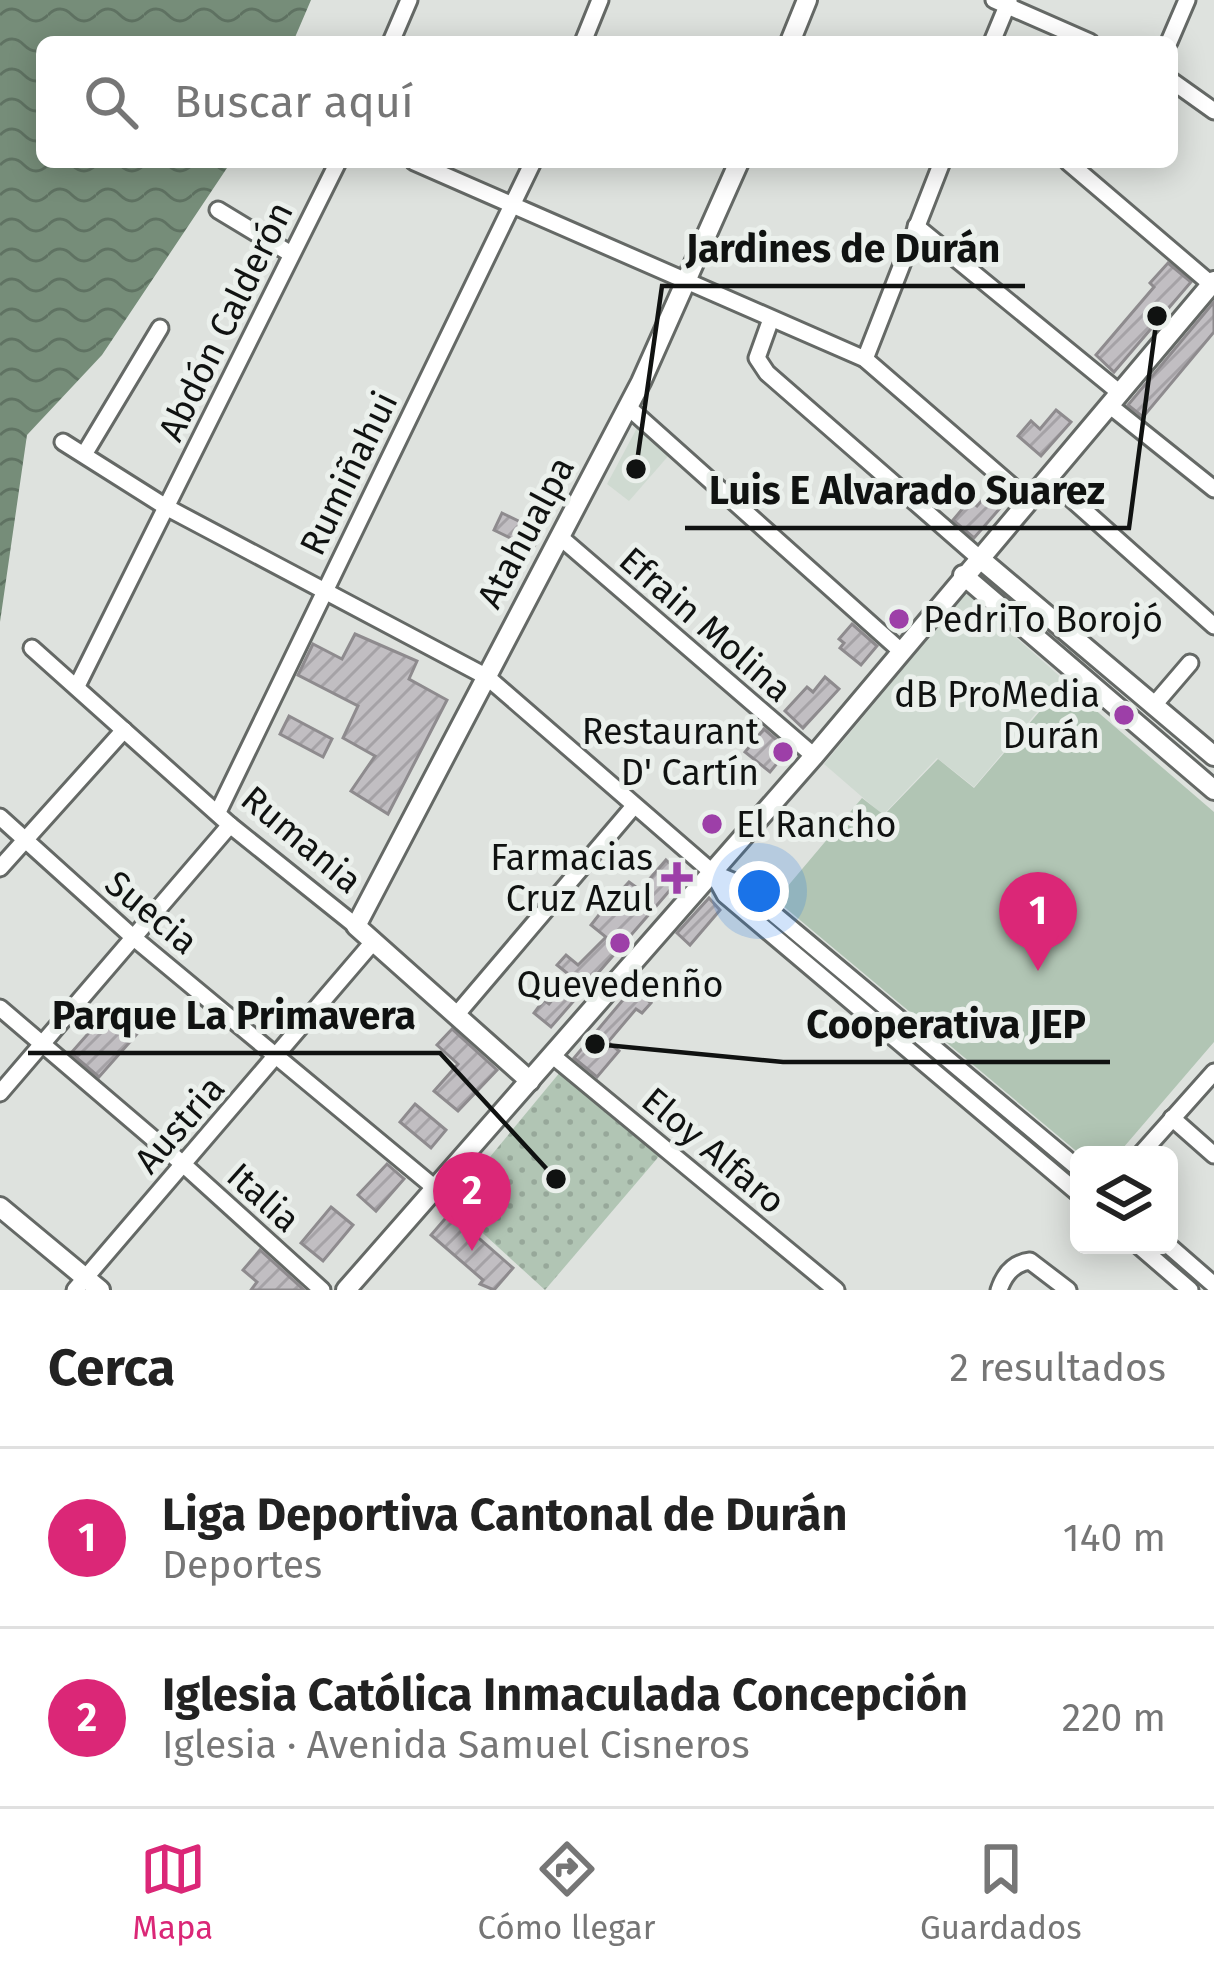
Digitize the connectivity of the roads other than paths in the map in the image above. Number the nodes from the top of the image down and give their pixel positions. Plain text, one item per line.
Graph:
1 (409, 0) edge
2 (600, 0) edge
3 (808, 0) edge
4 (1187, 0) edge
5 (1004, 2) edge
6 (394, 36) edge
7 (585, 36) edge
8 (793, 36) edge
9 (994, 36) edge
10 (1077, 36) edge
11 (1171, 36) edge
12 (1178, 85) edge
13 (1214, 111) edge
14 (335, 168) edge
15 (427, 168) edge
16 (530, 168) edge
17 (737, 168) edge
18 (940, 168) edge
19 (1075, 168) edge
20 (513, 208) junction
21 (218, 210) dead end
22 (916, 226) junction
23 (292, 254) junction
24 (688, 283) junction
25 (1213, 283) edge
26 (771, 319) junction
27 (160, 328) dead end
28 (866, 358) junction
29 (1114, 399) junction
30 (628, 407) junction
31 (63, 442) dead end
32 (85, 453) junction
33 (1048, 478) junction
34 (1213, 486) edge
35 (1028, 500) junction
36 (166, 507) junction
37 (560, 537) junction
38 (978, 557) junction
39 (963, 575) junction
40 (323, 592) junction
41 (1214, 626) edge
42 (32, 648) dead end
43 (902, 652) junction
44 (1190, 663) dead end
45 (487, 677) junction
46 (77, 686) junction
47 (1154, 705) junction
48 (124, 730) junction
49 (814, 756) junction
50 (1214, 756) edge
51 (1214, 790) edge
52 (634, 806) junction
53 (0, 818) edge
54 (224, 819) junction
55 (25, 839) junction
56 (0, 868) edge
57 (713, 872) junction
58 (356, 926) junction
59 (134, 938) junction
60 (373, 942) junction
61 (0, 1008) edge
62 (457, 1014) junction
63 (42, 1043) junction
64 (279, 1055) junction
65 (553, 1056) junction
66 (1214, 1072) edge
67 (530, 1081) junction
68 (0, 1093) edge
69 (1172, 1118) junction
70 (1148, 1146) edge
71 (1214, 1155) edge
72 (1070, 1161) edge
73 (184, 1165) junction
74 (1070, 1186) edge
75 (435, 1188) junction
76 (0, 1208) edge
77 (1148, 1254) edge
78 (1178, 1254) edge
79 (1214, 1285) edge
80 (87, 1286) edge
81 (322, 1290) edge
82 (346, 1290) edge
83 (836, 1290) edge
84 (999, 1290) edge
85 (1068, 1290) edge
86 (1190, 1290) edge

1 - 6 street
2 - 7 street
3 - 8 street
4 - 11 street
5 - 9 street
5 - 10 street
12 - 13 street
14 - 23 street, Abdón Calderón
15 - 20 street
16 - 20 street, Rumiñahui
17 - 24 street, Atahualpa
18 - 22 street
19 - 25 street
20 - 24 street
20 - 40 street, Rumiñahui
21 - 23 street
22 - 28 street
22 - 29 street
23 - 36 street, Abdón Calderón
24 - 26 street
24 - 30 street, Atahualpa
25 - 29 street
26 - 28 street
26 - 38 street
27 - 32 street
28 - 35 street
29 - 33 street
29 - 34 street
30 - 37 street, Atahualpa
30 - 43 street
31 - 32 street
32 - 36 street
33 - 35 street
33 - 41 street
35 - 38 street
36 - 40 street
36 - 46 street, Abdón Calderón
37 - 45 street, Atahualpa
37 - 49 street, Efrain Molina
38 - 39 street
38 - 47 street
39 - 43 street
39 - 51 street
40 - 45 street
40 - 54 street, Rumiñahui
42 - 46 street, Rumania
43 - 49 street
44 - 47 street
45 - 52 street
45 - 58 street, Atahualpa
46 - 48 street, Rumania
47 - 50 street
48 - 54 street, Rumania
48 - 55 street
49 - 57 street
52 - 57 street
52 - 62 street
53 - 55 street, Suecia
54 - 58 street, Rumania
54 - 59 street, Rumiñahui
55 - 56 street
55 - 59 street, Suecia
57 - 65 street
57 - 72 street
57 - 74 street
58 - 60 street, Rumania
59 - 63 street, Rumiñahui
59 - 64 street, Suecia
60 - 62 street, Rumania
60 - 64 street, Austria
61 - 63 street, Italia
62 - 67 street, Rumania
63 - 68 street, Rumiñahui
63 - 73 street, Italia
64 - 73 street, Austria
64 - 75 street, Suecia
65 - 67 street
65 - 83 street, Eloy Alfaro
66 - 69 street
67 - 75 street
69 - 70 street
69 - 71 street
73 - 80 street, Austria
73 - 81 street, Italia
75 - 82 street
76 - 80 street
77 - 86 street
78 - 79 street
84 - 85 street

